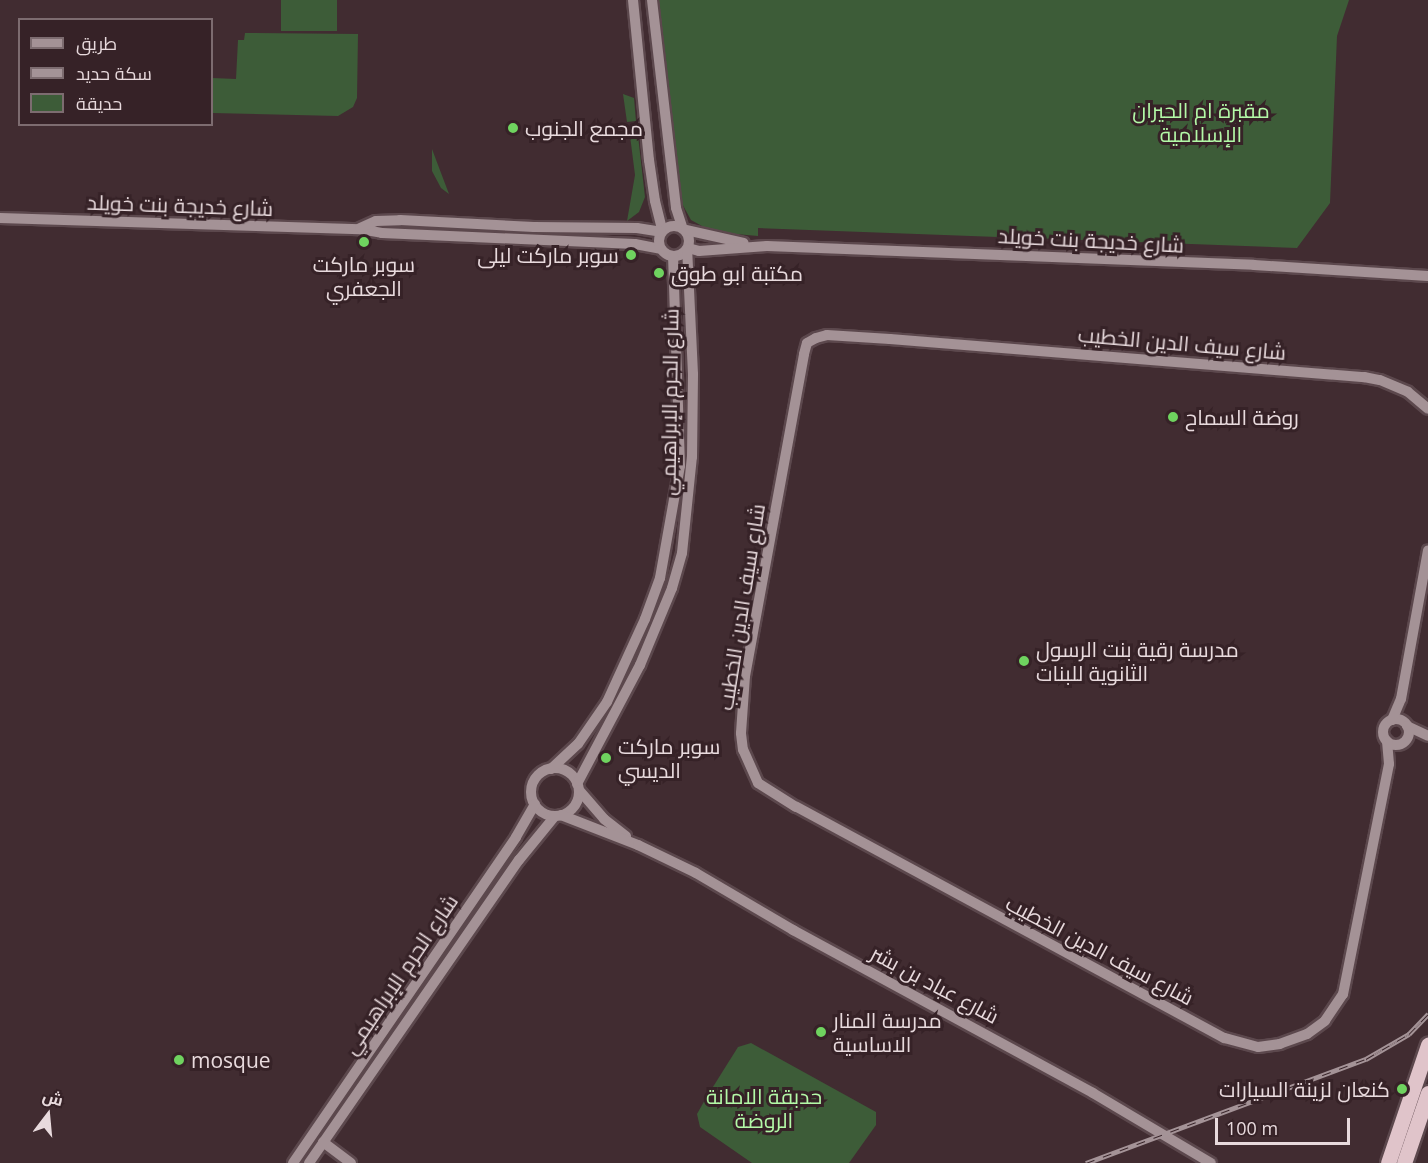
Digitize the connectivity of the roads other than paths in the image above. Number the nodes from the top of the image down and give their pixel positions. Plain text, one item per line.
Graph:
1 (633, 0) edge
2 (652, 0) edge
3 (0, 218) edge
4 (360, 229) junction
5 (684, 229) junction
6 (662, 231) junction
7 (753, 245) junction
8 (661, 249) junction
9 (687, 249) junction
10 (673, 256) junction
11 (1428, 276) edge
12 (1428, 409) edge
13 (1428, 550) edge
14 (1401, 699) junction
15 (1392, 720) junction
16 (1407, 725) junction
17 (1428, 737) edge
18 (1387, 741) junction
19 (1404, 742) junction
20 (1389, 764) junction
21 (551, 769) junction
22 (578, 787) junction
23 (535, 804) junction
24 (558, 816) junction
25 (638, 845) junction
26 (1428, 1045) edge
27 (1428, 1093) edge
28 (1422, 1129) edge
29 (323, 1142) junction
30 (293, 1163) edge
31 (309, 1163) edge
32 (351, 1163) edge
33 (1211, 1163) edge
34 (1388, 1163) edge
35 (1404, 1163) edge

1 - 6 street
2 - 5 street
3 - 4 street, شارع خديجة بنت خويلد
4 - 6 street, شارع خديجة بنت خويلد
4 - 8 street, شارع خديجة بنت خويلد
5 - 6 street
5 - 7 street, شارع خديجة بنت خويلد
5 - 9 street
6 - 8 street
7 - 9 street, شارع خديجة بنت خويلد
7 - 11 street, شارع خديجة بنت خويلد
8 - 10 street
9 - 10 street
9 - 22 street, شارع الحرم الإبراهيمي
10 - 21 street, شارع الحرم الإبراهيمي
12 - 20 street, شارع سيف الدين الخطيب
13 - 14 street
14 - 15 street
14 - 16 street
15 - 16 street
15 - 18 street
16 - 17 street
16 - 19 street
17 - 19 street
18 - 19 street
18 - 20 street, شارع سيف الدين الخطيب
19 - 20 street, شارع سيف الدين الخطيب
21 - 22 street
21 - 23 street
22 - 24 street
22 - 25 street, شارع عباد بن بشر
23 - 24 street
23 - 30 street, شارع الحرم الإبراهيمي
24 - 25 street, شارع عباد بن بشر
24 - 29 street, شارع الحرم الإبراهيمي
25 - 33 street, شارع عباد بن بشر
26 - 34 highway
27 - 28 highway
28 - 35 highway
29 - 31 street, شارع الحرم الإبراهيمي
29 - 32 street

